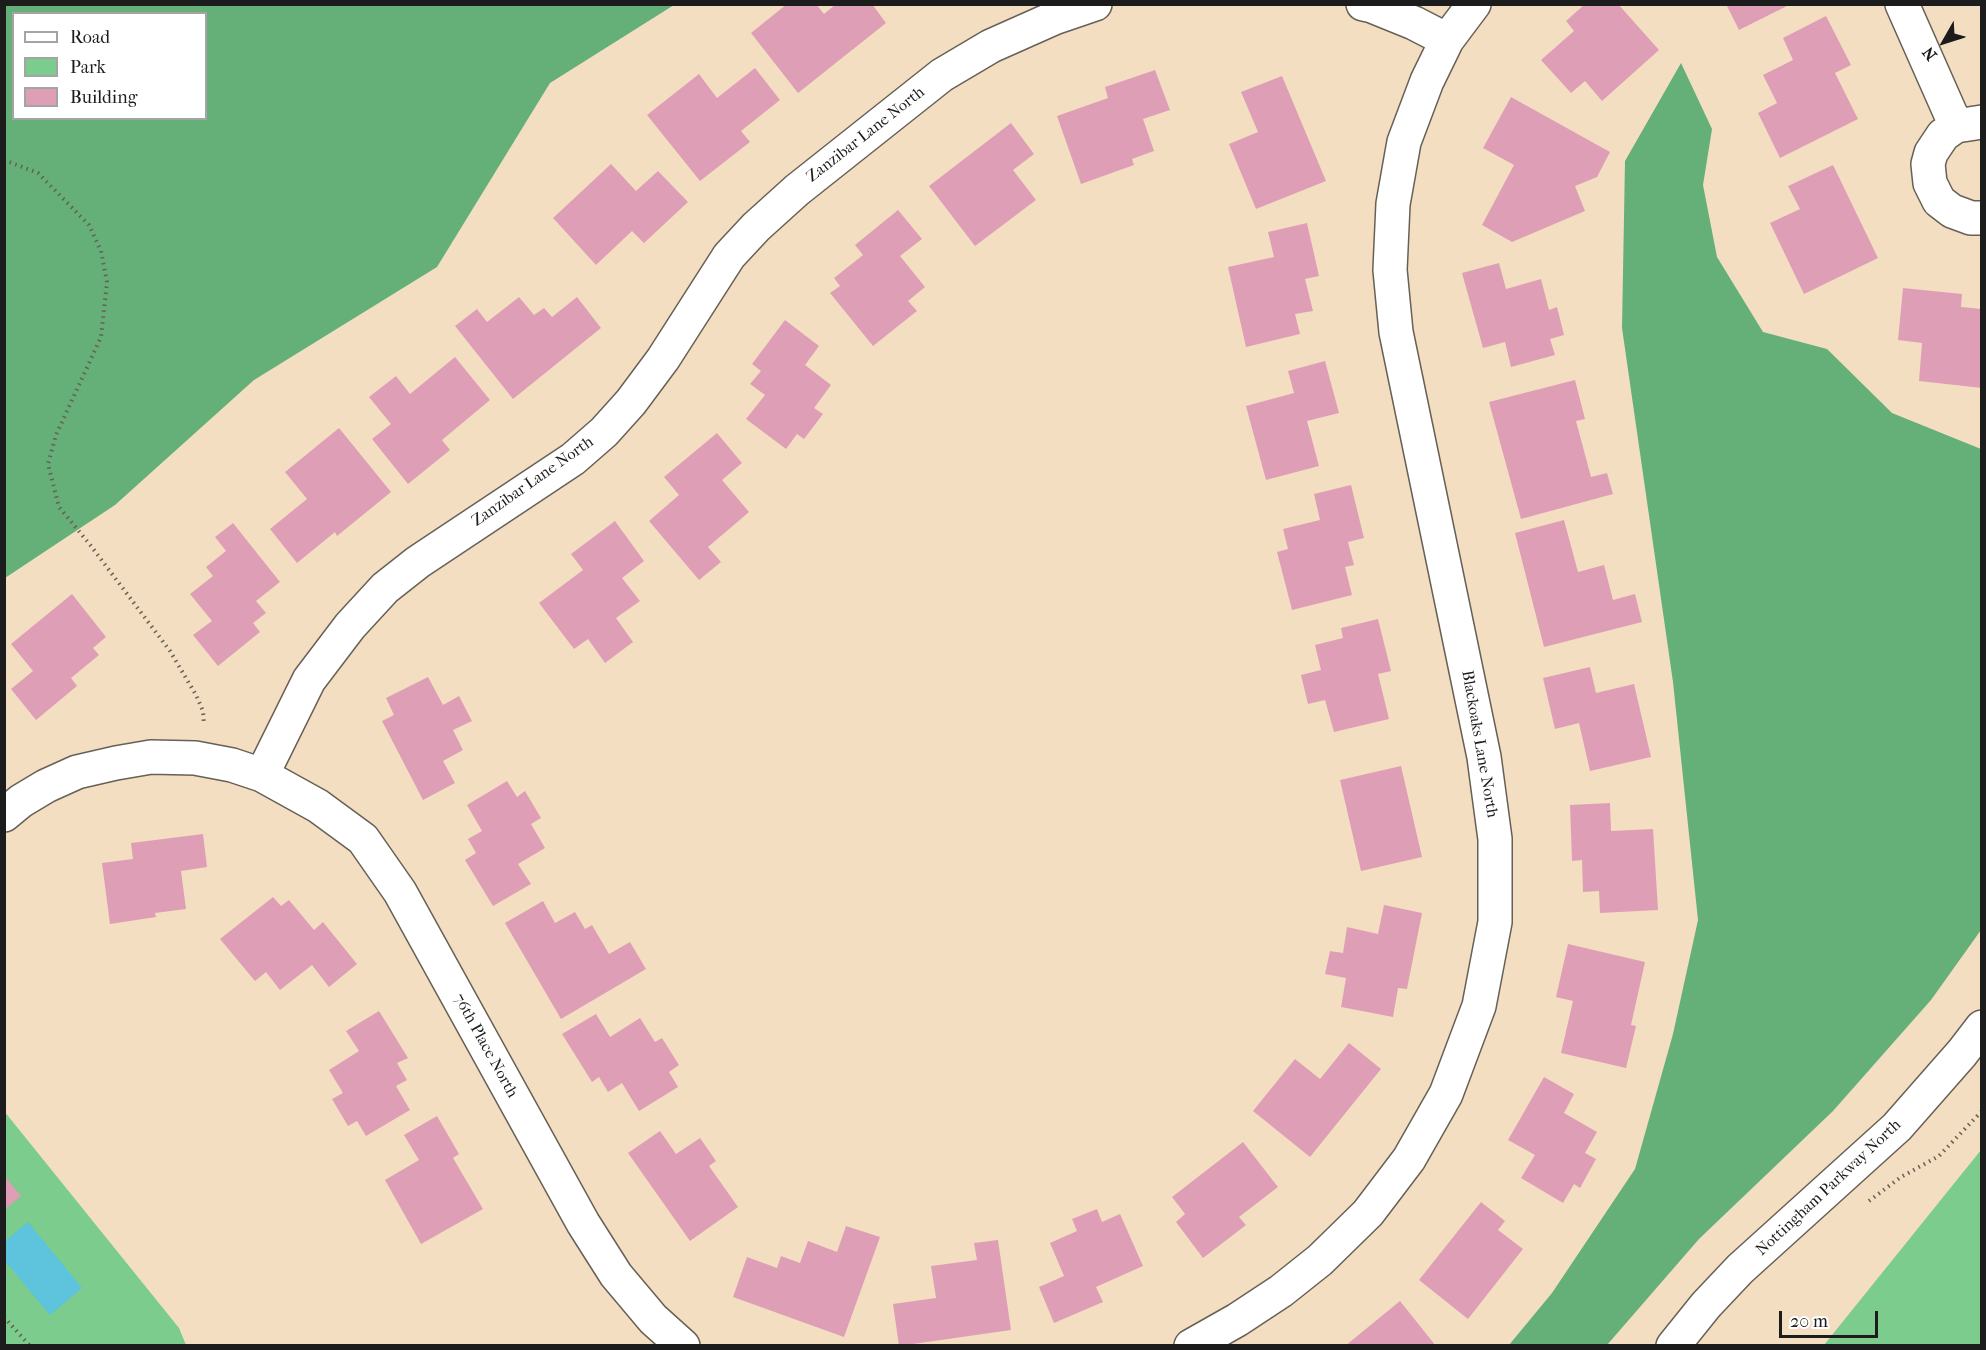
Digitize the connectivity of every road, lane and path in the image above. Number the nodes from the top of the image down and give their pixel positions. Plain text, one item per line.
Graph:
1 (1095, 4) edge
2 (1363, 4) edge
3 (1474, 4) edge
4 (1902, 4) edge
5 (1447, 40) junction
6 (1969, 124) edge
7 (4, 160) edge
8 (1982, 218) edge
9 (195, 758) junction
10 (262, 775) junction
11 (4, 815) edge
12 (1982, 1027) edge
13 (1982, 1111) edge
14 (1866, 1203) dead end
15 (4, 1317) edge
16 (30, 1346) edge
17 (683, 1346) edge
18 (1191, 1346) edge
19 (1673, 1346) edge

1 - 10 street, Zanzibar Lane North
2 - 5 street
3 - 5 street
4 - 6 street
5 - 18 street, Blackoaks Lane North
6 - 8 street
7 - 9 path
9 - 10 street
9 - 11 street
10 - 17 street, 76th Place North
12 - 19 street, Nottingham Parkway North
13 - 14 path
15 - 16 path

